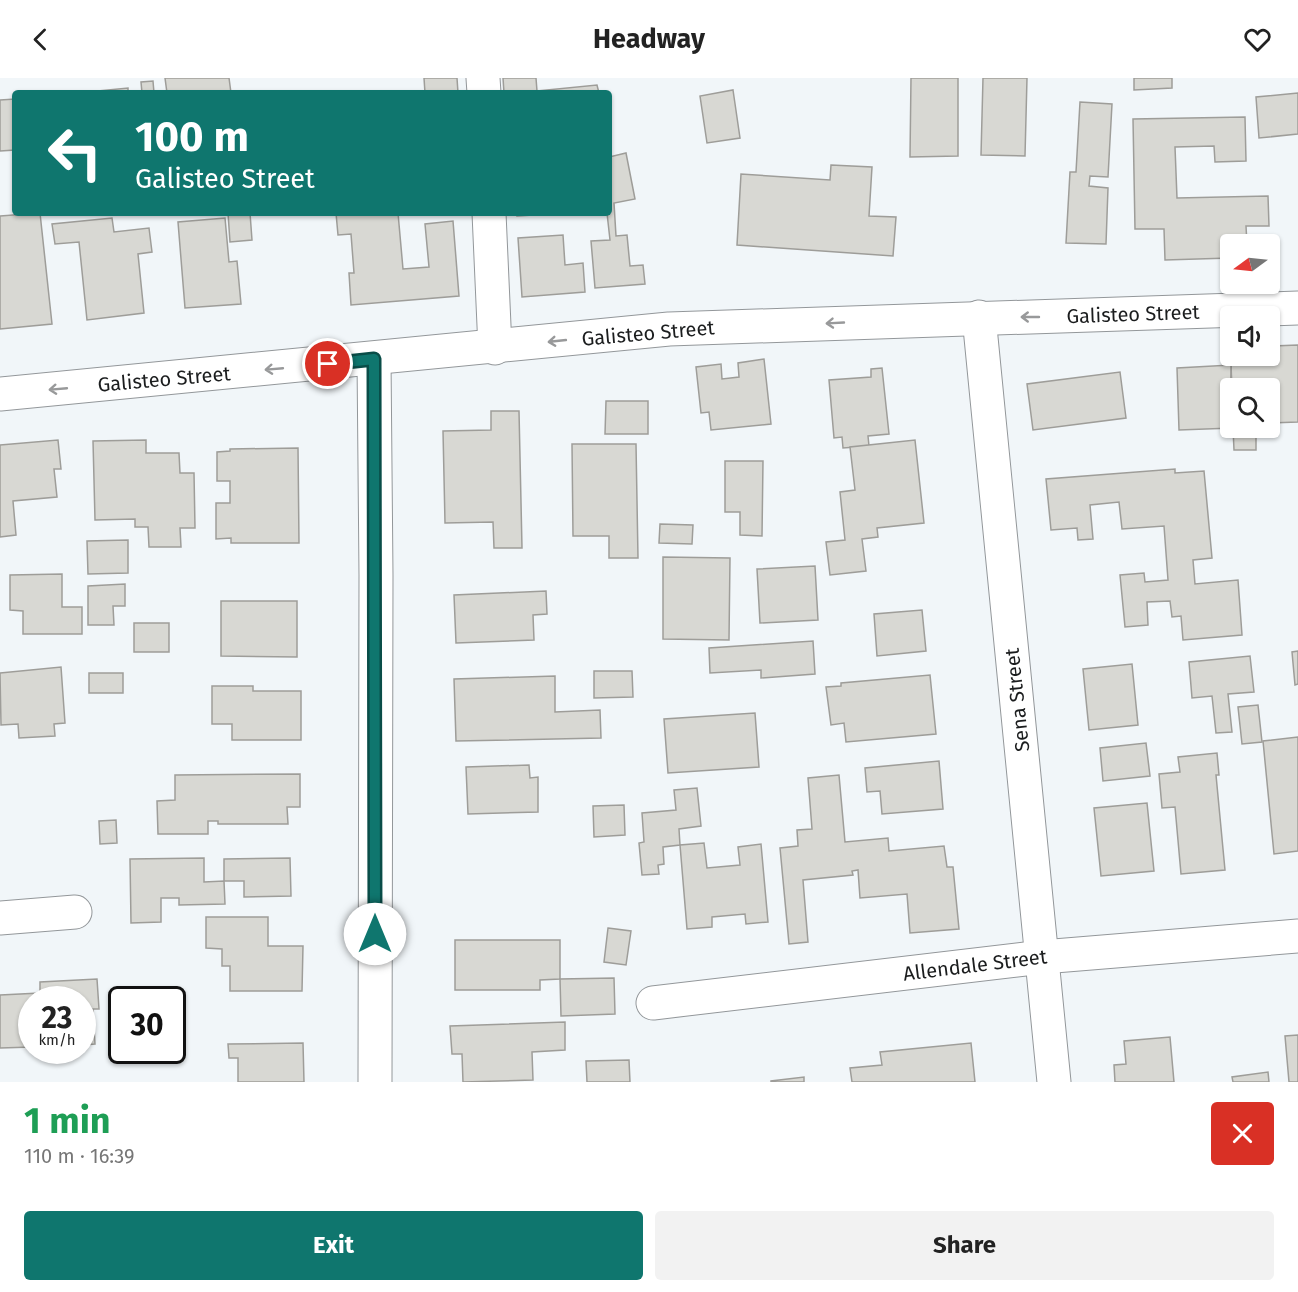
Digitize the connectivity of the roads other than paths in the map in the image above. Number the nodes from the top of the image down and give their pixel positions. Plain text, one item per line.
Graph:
1 (489, 216) edge
2 (1298, 308) edge
3 (979, 317) junction
4 (495, 348) junction
5 (374, 359) junction
6 (0, 394) edge
7 (75, 912) dead end
8 (0, 918) edge
9 (1298, 936) edge
10 (1042, 957) junction
11 (653, 1003) dead end
12 (375, 1082) edge
13 (1054, 1082) edge

1 - 4 street
2 -> 3 street, Galisteo Street
3 -> 4 street, Galisteo Street
3 - 10 street, Sena Street
4 - 5 street, Galisteo Street
5 -> 6 street, Galisteo Street
5 - 12 street
7 - 8 street
9 - 10 street, Allendale Street
10 - 11 street, Allendale Street
10 - 13 street, Sena Street

